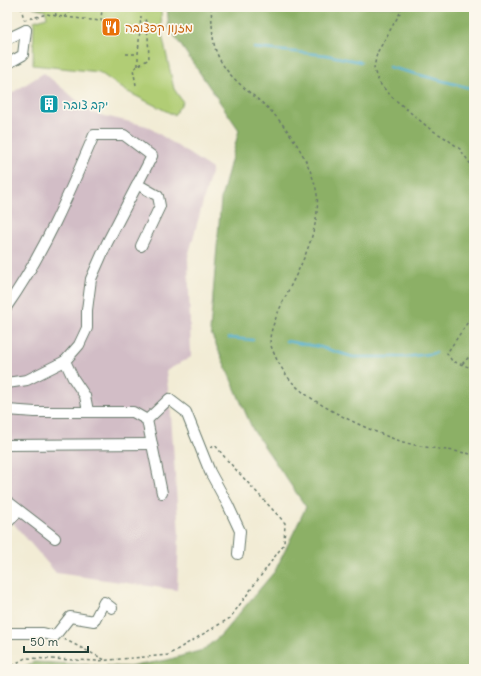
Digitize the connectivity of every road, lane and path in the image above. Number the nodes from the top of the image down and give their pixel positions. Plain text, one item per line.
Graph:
1 (21, 7) edge
2 (55, 7) edge
3 (75, 7) edge
4 (102, 7) edge
5 (211, 7) edge
6 (402, 7) edge
7 (56, 16) junction
8 (140, 16) dead end
9 (37, 17) junction
10 (64, 17) junction
11 (145, 17) dead end
12 (38, 20) dead end
13 (25, 25) junction
14 (7, 39) edge
15 (126, 54) dead end
16 (138, 54) junction
17 (7, 64) edge
18 (138, 66) junction
19 (136, 85) dead end
20 (474, 169) edge
21 (137, 184) junction
22 (141, 246) dead end
23 (7, 306) edge
24 (474, 314) edge
25 (474, 358) edge
26 (66, 360) junction
27 (462, 364) junction
28 (474, 369) edge
29 (7, 383) edge
30 (7, 410) edge
31 (88, 411) junction
32 (146, 420) junction
33 (152, 444) junction
34 (7, 445) edge
35 (202, 454) junction
36 (474, 455) edge
37 (162, 493) dead end
38 (7, 501) edge
39 (19, 511) junction
40 (7, 523) edge
41 (55, 538) dead end
42 (238, 554) dead end
43 (112, 608) dead end
44 (7, 633) edge
45 (55, 636) junction
46 (105, 660) junction
47 (7, 669) edge

1 - 13 path
2 - 7 path
3 - 10 path
4 - 10 path
5 - 36 path
6 - 20 path
7 - 9 path
7 - 10 path
8 - 16 path
9 - 12 path
9 - 13 path
11 - 18 path
13 - 14 street
13 - 17 street
15 - 16 path
16 - 18 path
18 - 19 path
21 - 22 street
21 - 23 street
21 - 26 street
24 - 27 path
25 - 27 path
26 - 29 street
26 - 31 street
27 - 28 path
30 - 31 street
31 - 32 street
32 - 33 street
32 - 35 street
33 - 34 street
33 - 37 street
35 - 42 street
35 - 46 path
38 - 39 street
39 - 40 street
39 - 41 street
43 - 45 street
44 - 45 street
45 - 46 path
46 - 47 path

